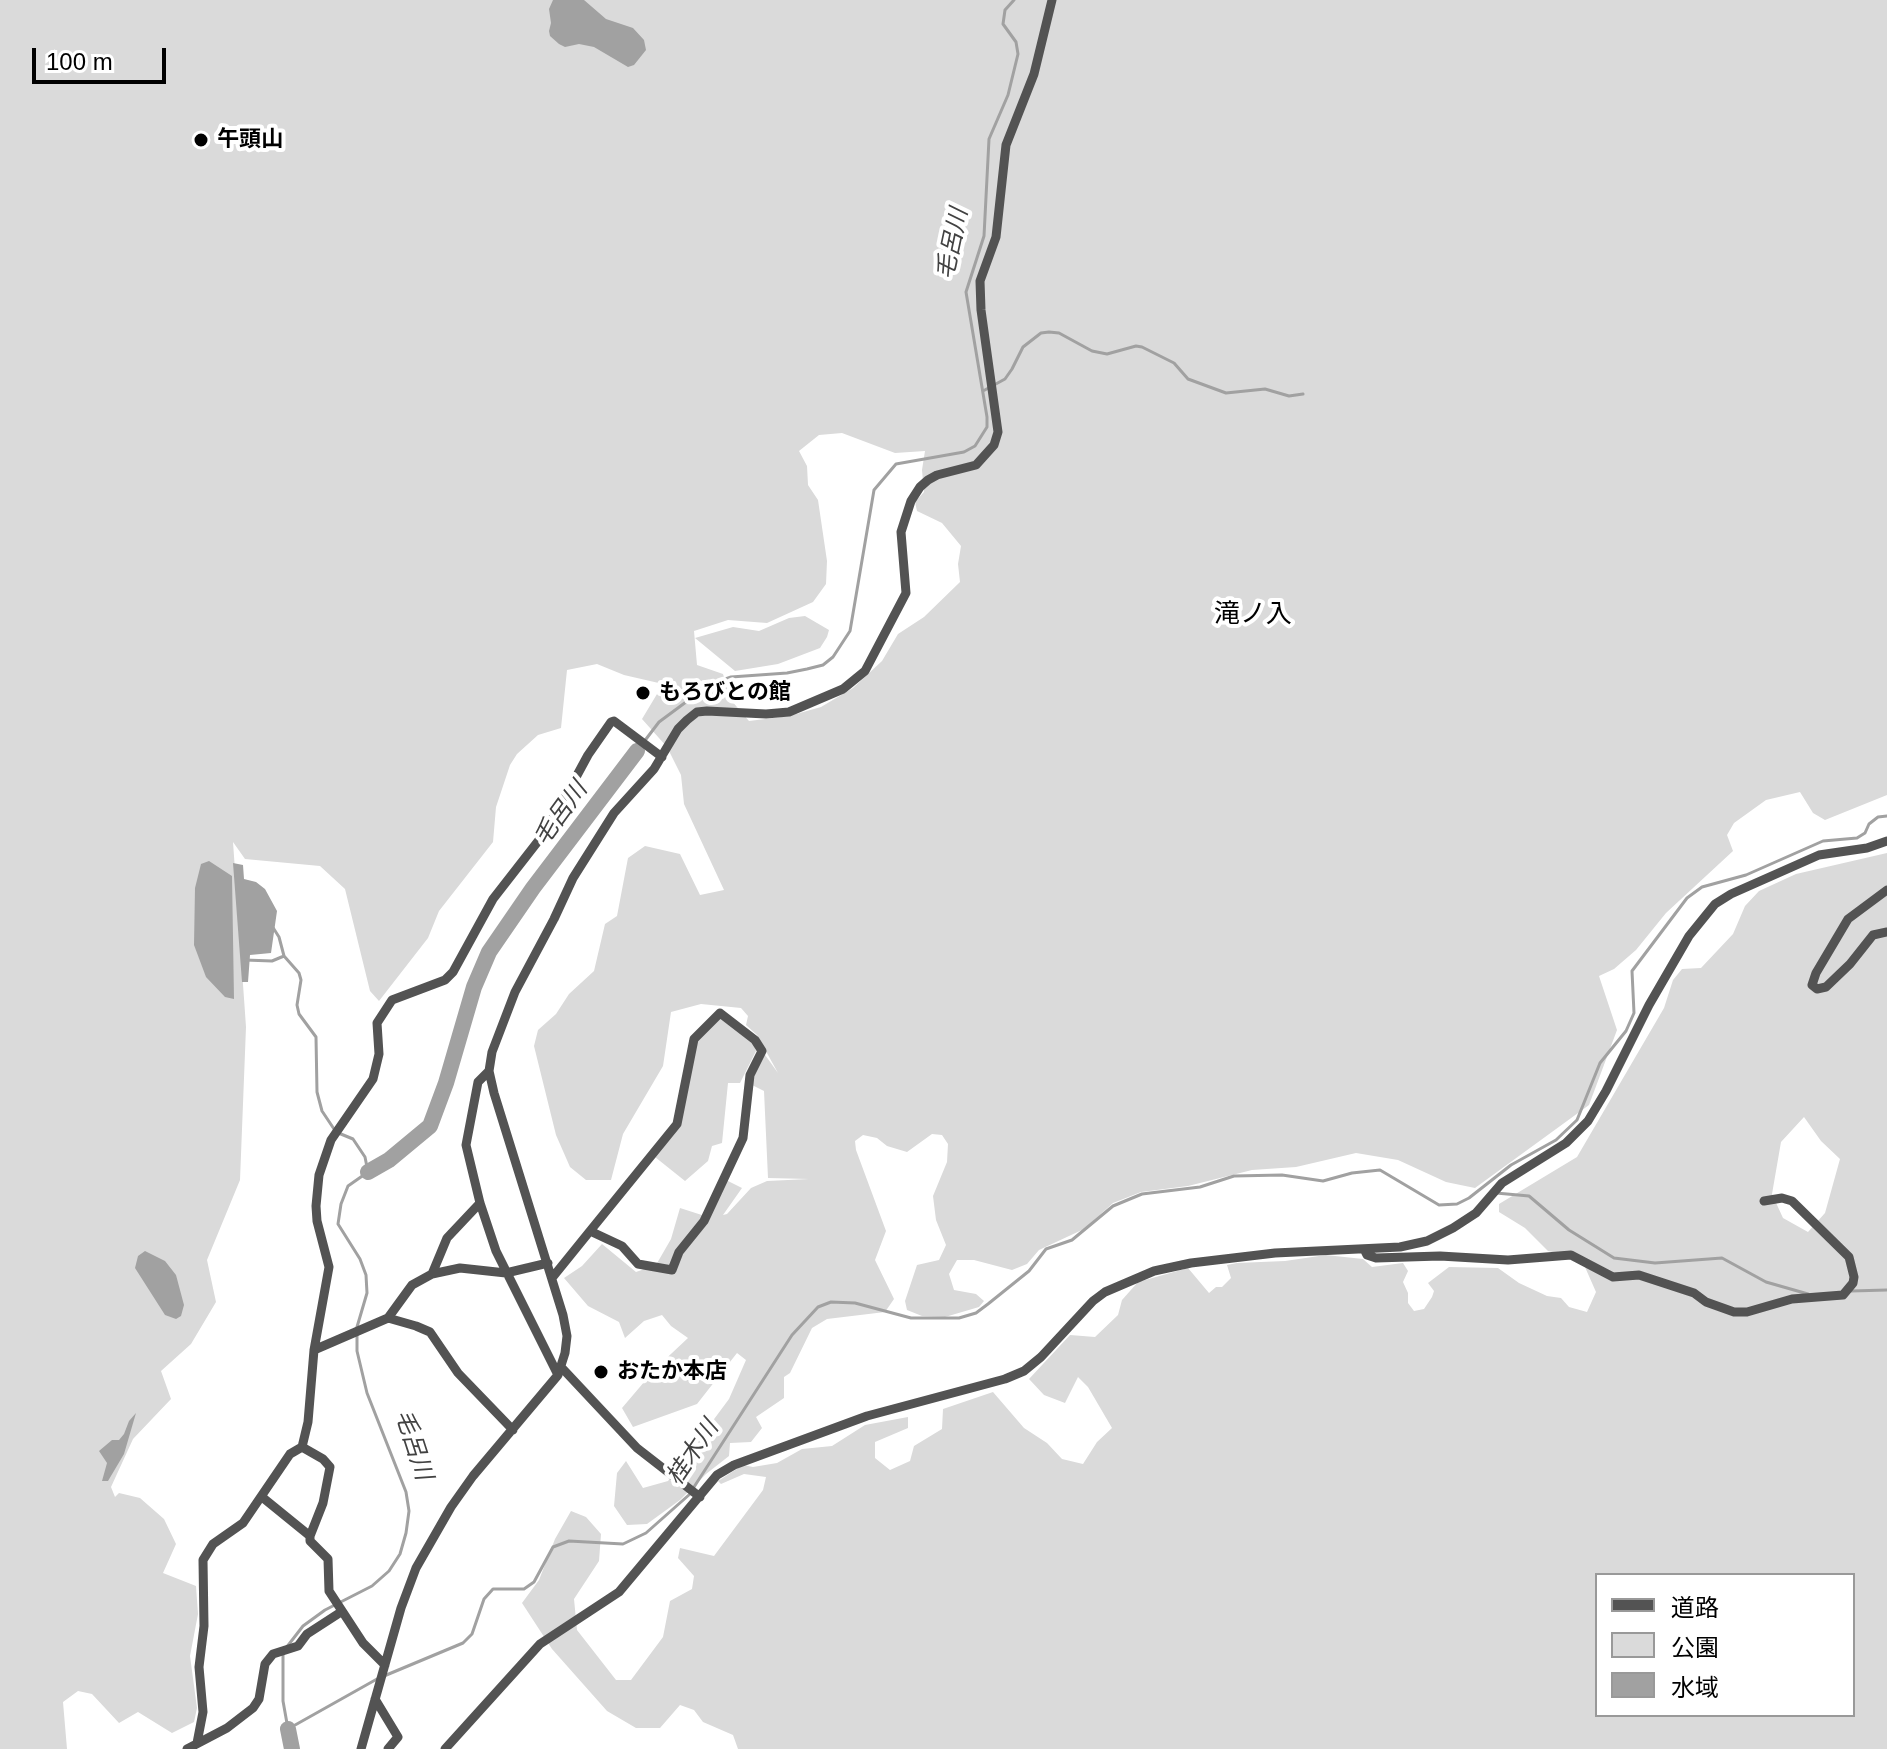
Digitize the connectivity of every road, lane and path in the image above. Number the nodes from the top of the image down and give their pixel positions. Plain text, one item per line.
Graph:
1 (1052, 0) edge
2 (660, 755) junction
3 (1887, 841) edge
4 (1887, 890) edge
5 (1887, 932) edge
6 (489, 1071) junction
7 (1764, 1201) dead end
8 (480, 1203) junction
9 (590, 1231) junction
10 (1364, 1249) junction
11 (548, 1263) junction
12 (506, 1273) junction
13 (432, 1274) junction
14 (552, 1278) junction
15 (388, 1318) junction
16 (314, 1350) junction
17 (560, 1371) junction
18 (513, 1430) junction
19 (302, 1447) junction
20 (698, 1495) junction
21 (262, 1497) junction
22 (310, 1536) junction
23 (341, 1611) junction
24 (384, 1667) junction
25 (375, 1699) junction
26 (197, 1743) junction
27 (187, 1749) edge
28 (361, 1749) edge
29 (388, 1749) edge
30 (445, 1749) edge

1 - 2 street
2 - 6 street
2 - 16 street
3 - 10 street
4 - 5 street
6 - 8 street
6 - 11 street
7 - 10 street
8 - 12 street
8 - 13 street
9 - 9 street
9 - 14 street
10 - 20 street
11 - 12 street
11 - 14 street
12 - 13 street
12 - 17 street
13 - 15 street
14 - 17 street
15 - 16 street
15 - 18 street
16 - 19 street
17 - 18 street
17 - 20 street
18 - 24 street
19 - 21 street
19 - 22 street
20 - 30 street
21 - 22 street
21 - 26 street
22 - 23 street
23 - 24 street
23 - 26 street
24 - 25 street
25 - 28 street
25 - 29 street
26 - 27 street

